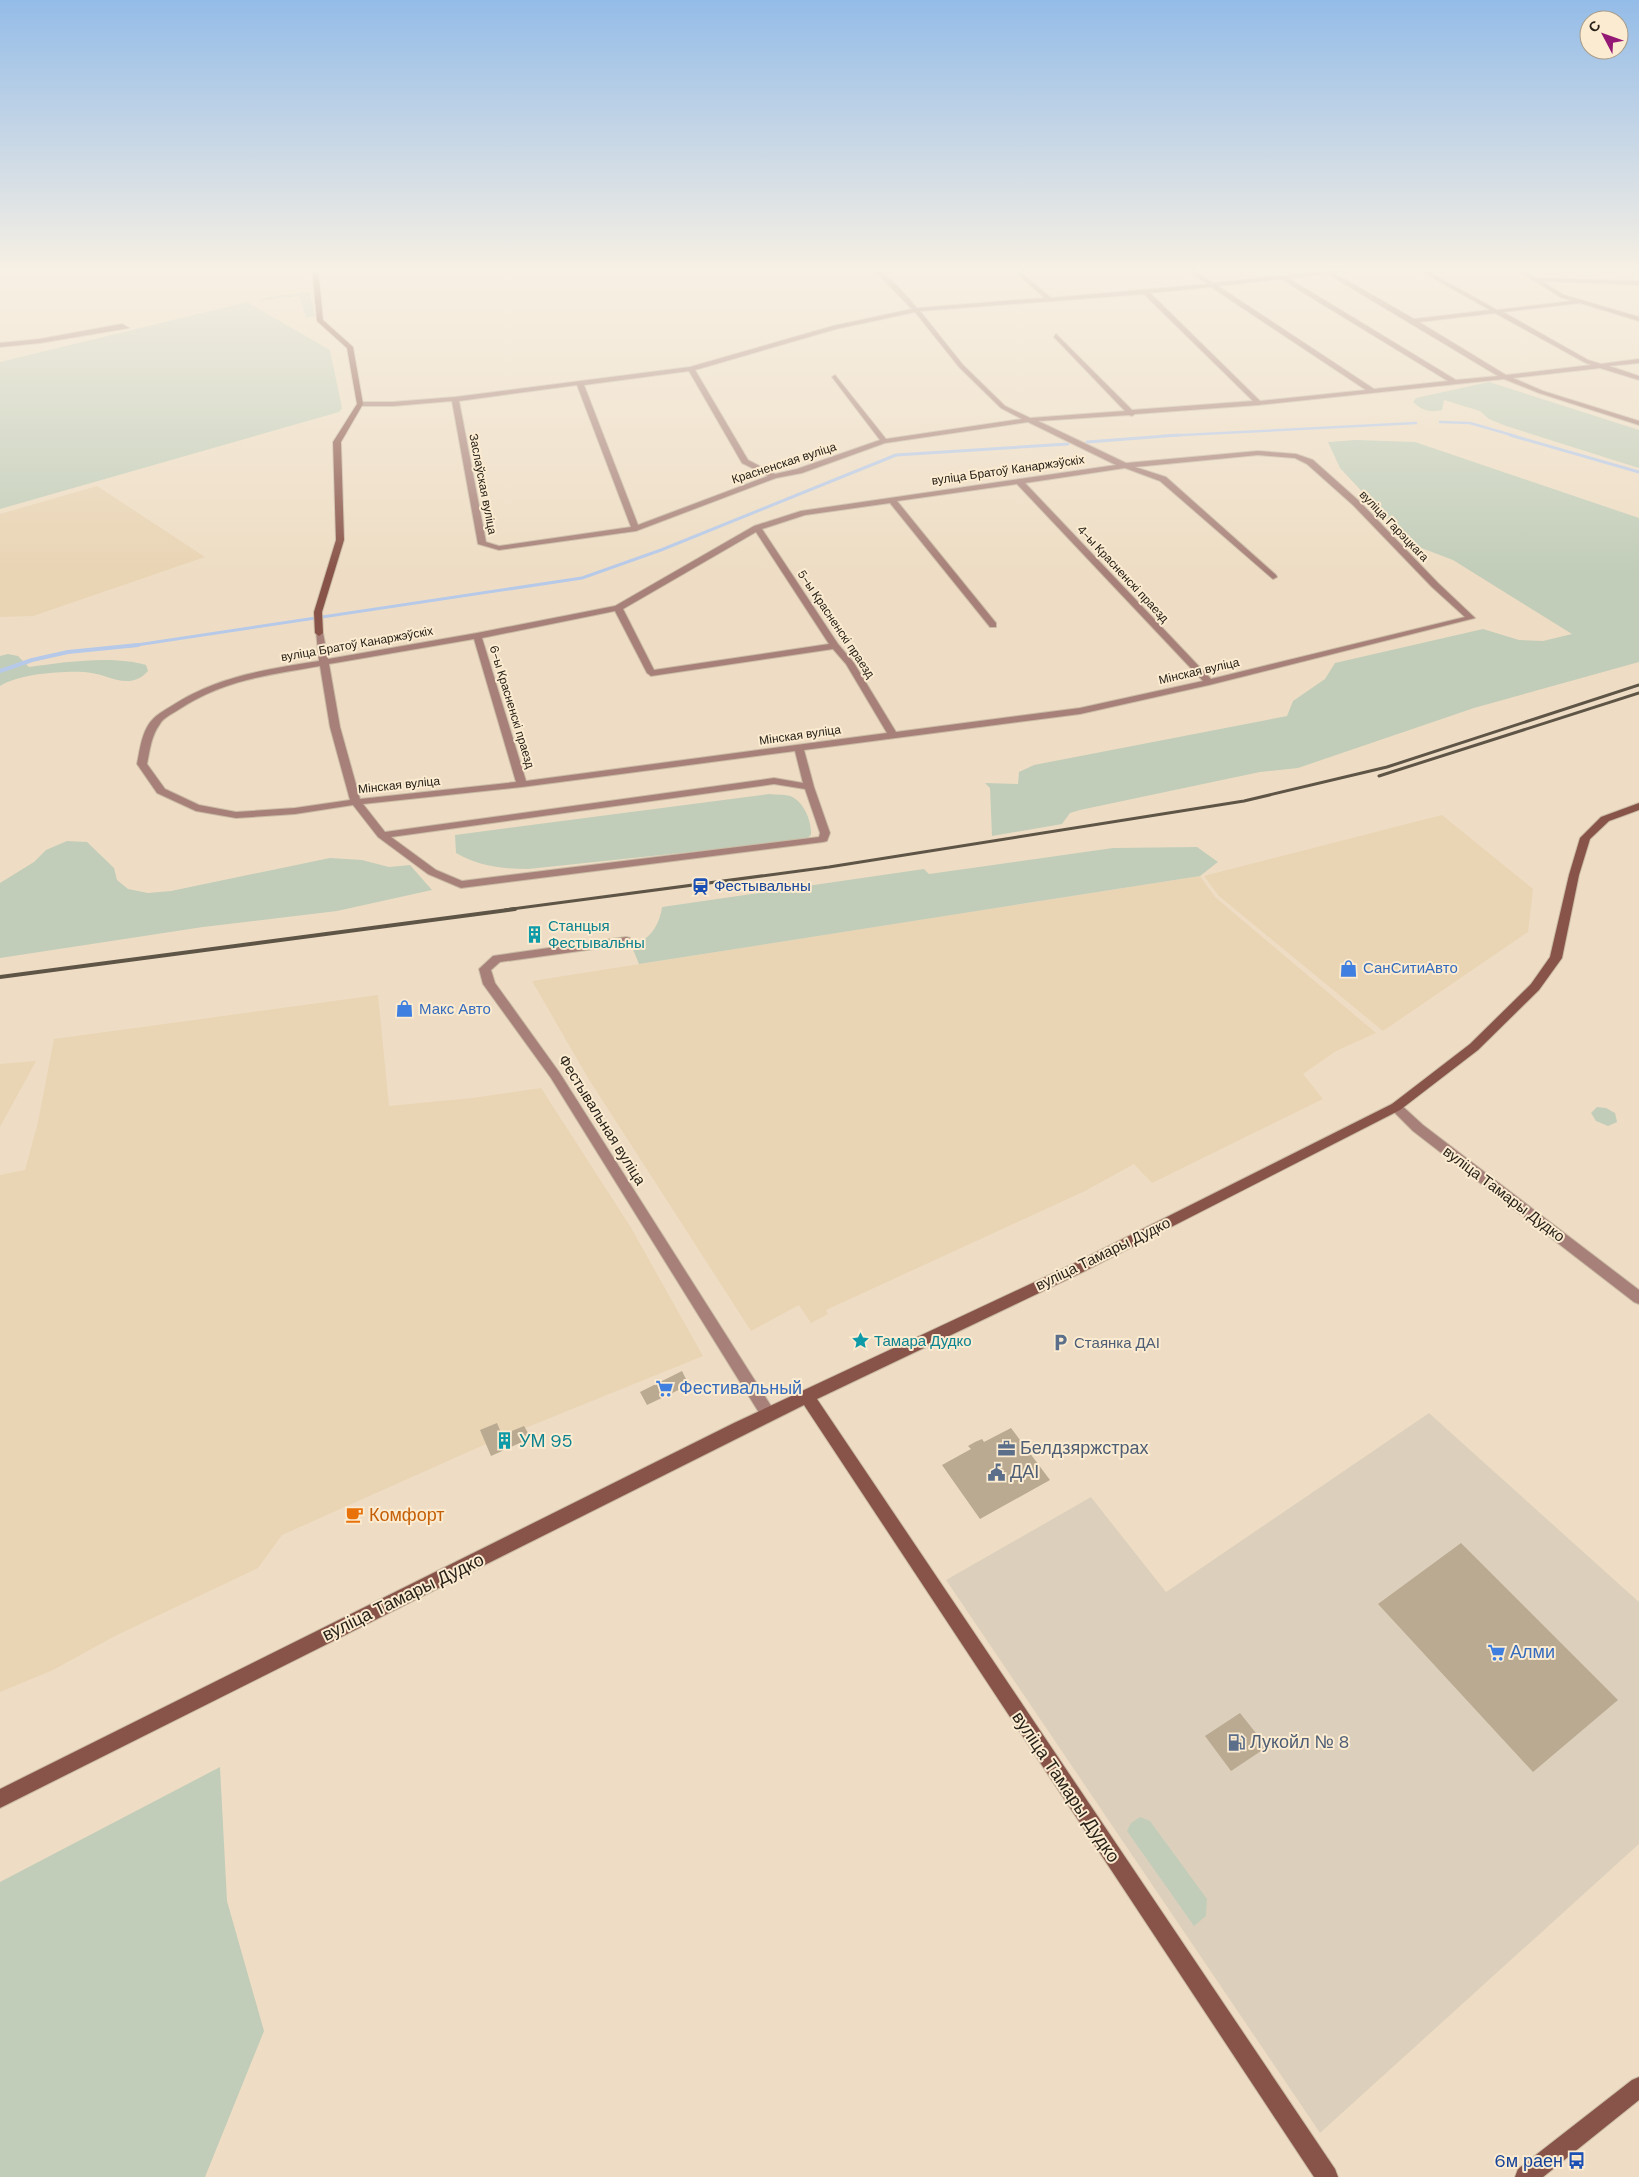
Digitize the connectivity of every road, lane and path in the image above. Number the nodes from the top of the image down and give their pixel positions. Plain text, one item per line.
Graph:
1 (691, 369) edge
2 (354, 370) edge
3 (687, 370) edge
4 (964, 370) edge
5 (1089, 370) edge
6 (1224, 370) edge
7 (1340, 370) edge
8 (1434, 370) edge
9 (1493, 370) edge
10 (1562, 370) edge
11 (1612, 370) edge
12 (834, 377) dead end
13 (1505, 377) junction
14 (1639, 378) edge
15 (1454, 382) junction
16 (580, 384) junction
17 (1371, 390) junction
18 (455, 399) junction
19 (1258, 403) junction
20 (360, 404) junction
21 (1132, 414) junction
22 (1029, 420) junction
23 (1639, 423) edge
24 (884, 440) junction
25 (1296, 456) joint
26 (1128, 465) junction
27 (774, 476) junction
28 (1020, 482) junction
29 (892, 499) junction
30 (757, 528) junction
31 (636, 529) junction
32 (482, 544) joint
33 (1273, 577) dead end
34 (618, 608) junction
35 (1471, 618) joint
36 (993, 625) dead end
37 (477, 636) junction
38 (835, 646) junction
39 (325, 663) junction
40 (1209, 682) junction
41 (893, 735) junction
42 (798, 748) junction
43 (142, 764) joint
44 (522, 784) junction
45 (809, 787) junction
46 (356, 802) junction
47 (1639, 806) edge
48 (382, 835) junction
49 (626, 941) dead end
50 (1396, 1107) junction
51 (1639, 1298) edge
52 (807, 1397) junction
53 (768, 1414) junction
54 (0, 1799) edge
55 (1639, 2087) edge
56 (1532, 2175) edge
57 (1327, 2177) edge

1 - 27 street
2 - 20 street
3 - 16 street
4 - 22 street
5 - 21 street
6 - 19 street
7 - 17 street
8 - 15 street
9 - 13 street
10 - 13 street, Красненская вуліца
11 - 14 street
12 - 24 street
13 - 15 street, Красненская вуліца
13 - 23 street
15 - 17 street, Красненская вуліца
16 - 18 street
16 - 31 street
17 - 19 street, Красненская вуліца
18 - 20 street
18 - 32 street, Заслаўская вуліца
19 - 21 street, Красненская вуліца
20 - 39 street
21 - 22 street, Красненская вуліца
22 - 24 street, Красненская вуліца
22 - 26 street
24 - 27 street, Красненская вуліца
25 - 26 street, вуліца Братоў Канаржэўскіх
25 - 35 street, вуліца Гарэцкага
26 - 28 street, вуліца Братоў Канаржэўскіх
26 - 33 street
27 - 31 street, Красненская вуліца
28 - 29 street, вуліца Братоў Канаржэўскіх
28 - 40 street, 4-ы Красненскі праезд
29 - 30 street, вуліца Братоў Канаржэўскіх
29 - 36 street
30 - 34 street, вуліца Братоў Канаржэўскіх
30 - 38 street, 5-ы Красненскі праезд
31 - 32 street, Красненская вуліца
34 - 37 street, вуліца Братоў Канаржэўскіх
34 - 38 street
35 - 40 street, Мінская вуліца
37 - 39 street, вуліца Братоў Канаржэўскіх
37 - 44 street, 6-ы Красненскі праезд
38 - 41 street, 5-ы Красненскі праезд
39 - 43 street, вуліца Братоў Канаржэўскіх
39 - 46 street
40 - 41 street, Мінская вуліца
41 - 42 street, Мінская вуліца
42 - 44 street, Мінская вуліца
42 - 45 street
43 - 46 street, Мінская вуліца
44 - 46 street, Мінская вуліца
45 - 48 street
45 - 48 street
46 - 48 street
47 - 50 street, вуліца Тамары Дудко
49 - 53 street, Фестывальная вуліца
50 - 51 street, вуліца Тамары Дудко
50 - 52 street, вуліца Тамары Дудко
52 - 53 street, вуліца Тамары Дудко
52 - 57 street, вуліца Тамары Дудко
53 - 54 street, вуліца Тамары Дудко
55 - 56 street

